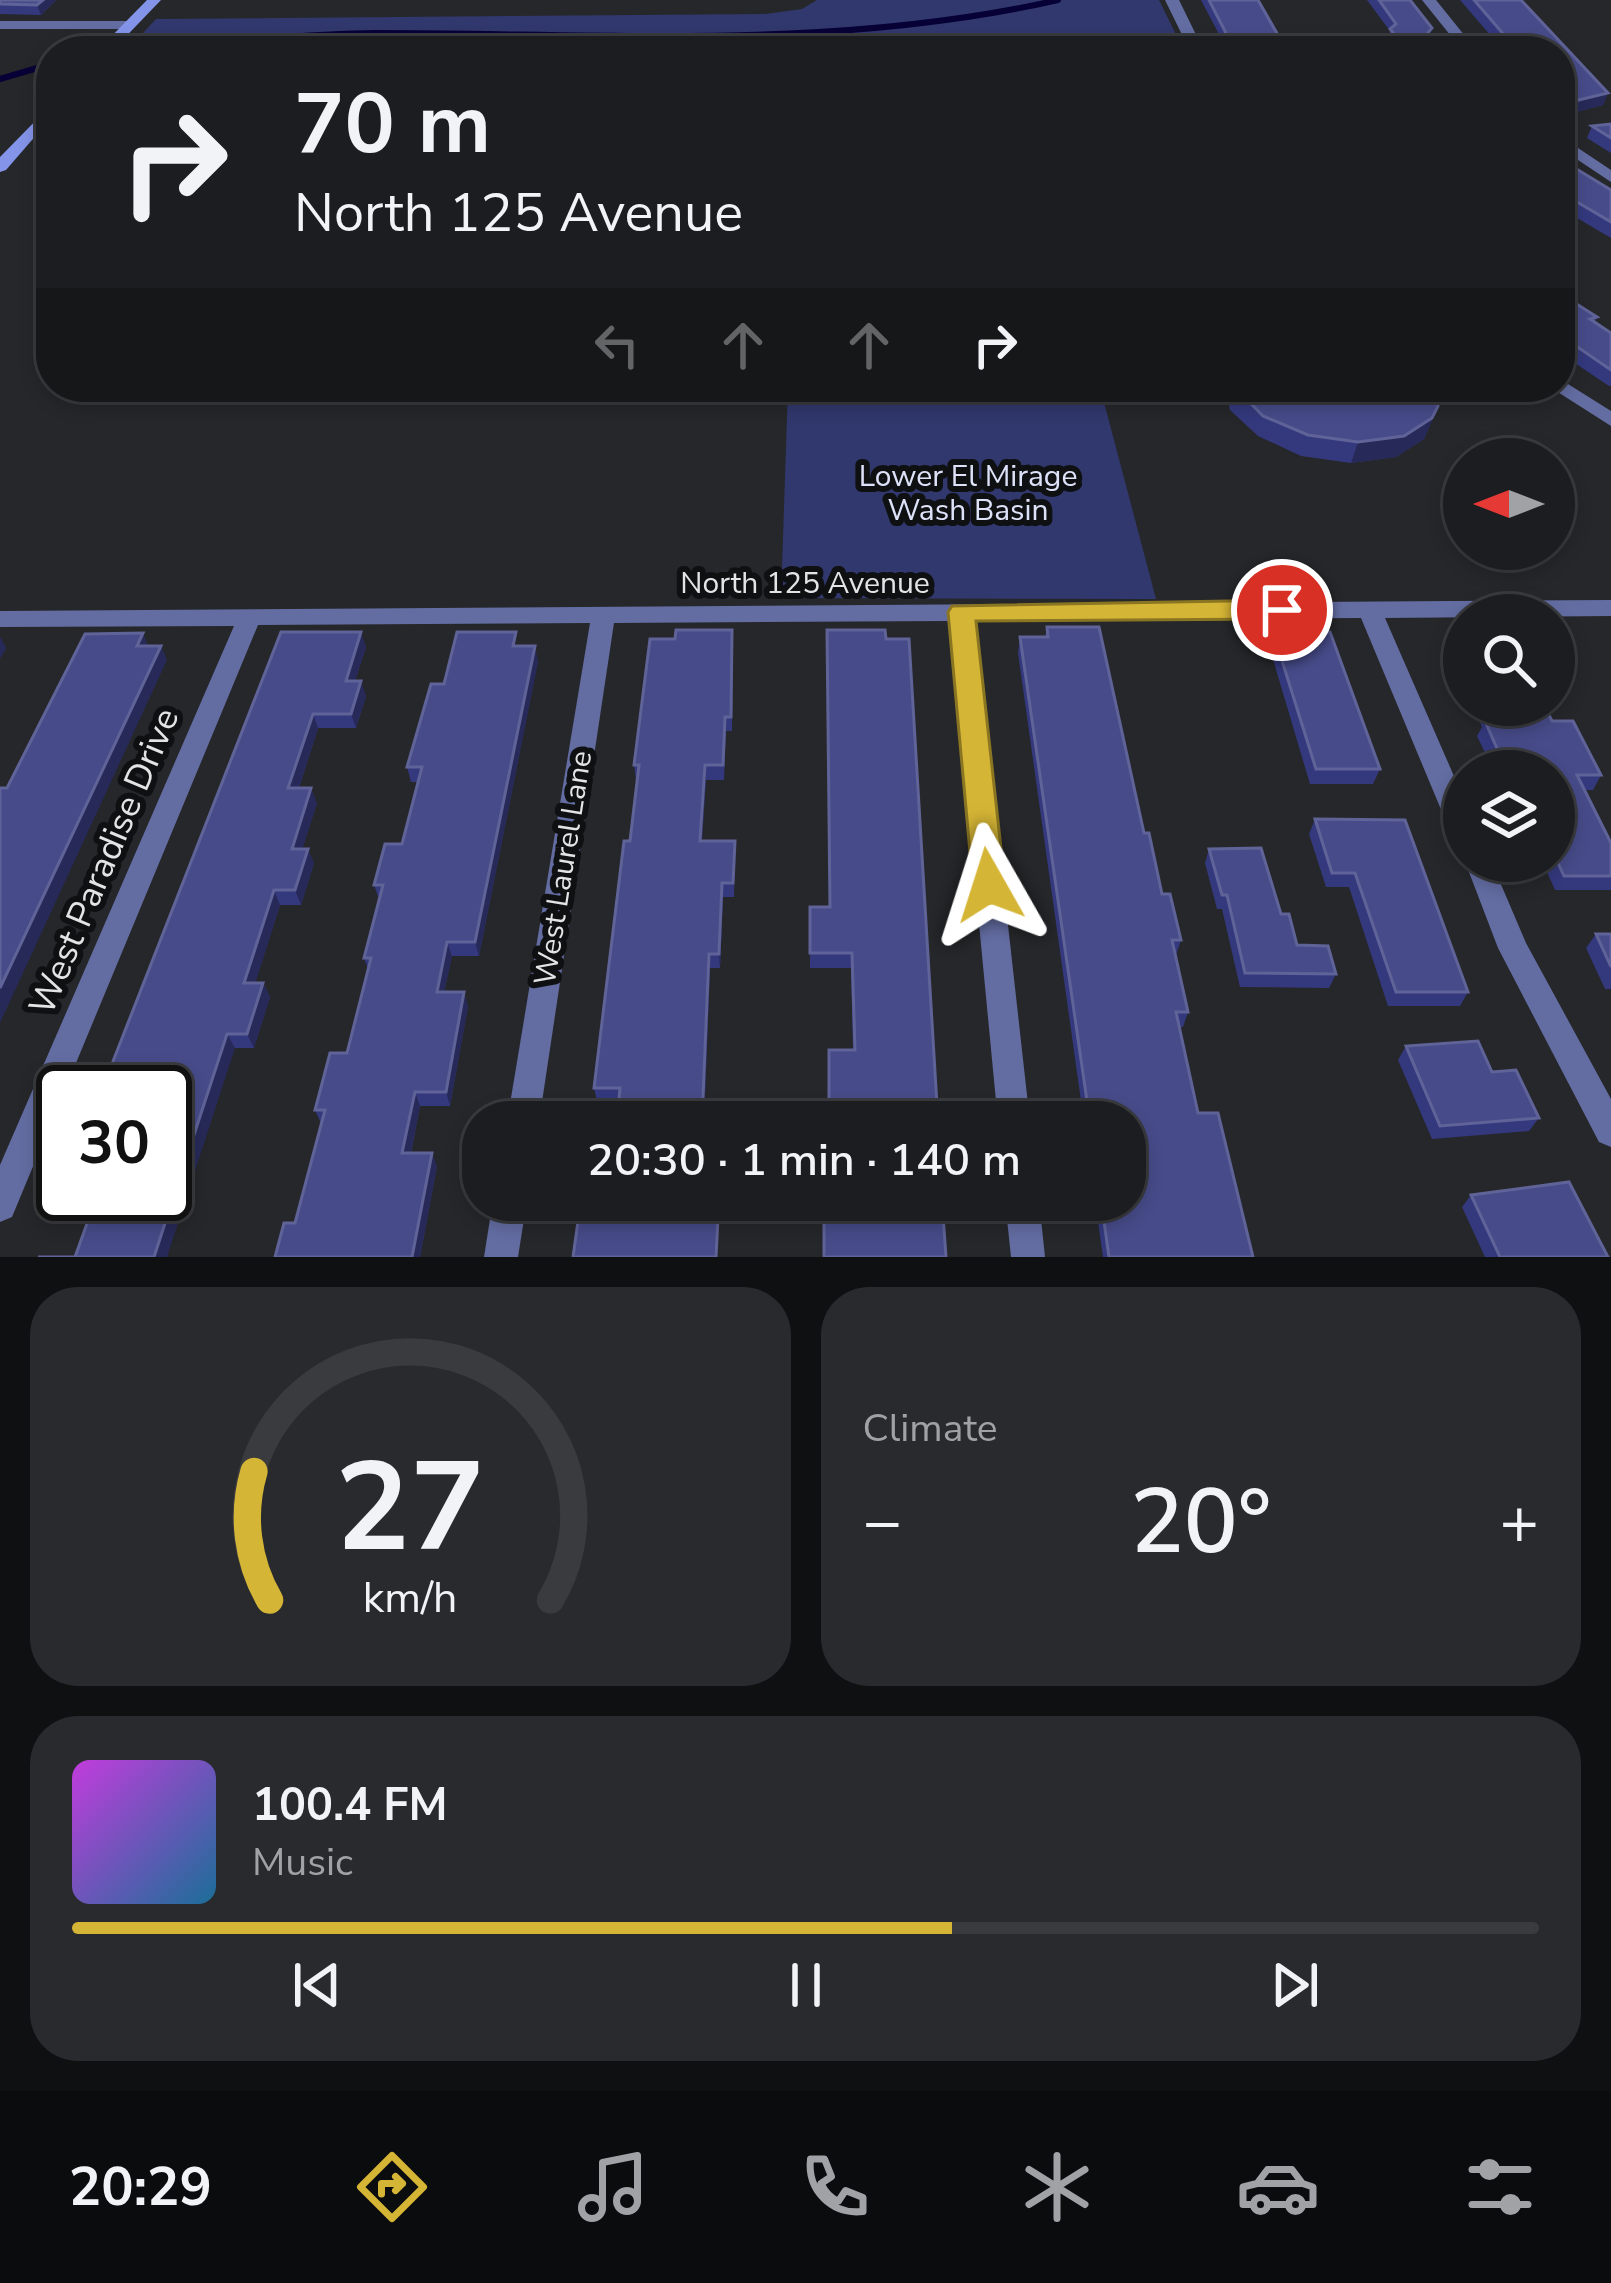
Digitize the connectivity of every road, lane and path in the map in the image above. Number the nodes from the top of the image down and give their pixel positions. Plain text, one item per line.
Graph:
1 (154, 0) edge
2 (1172, 0) edge
3 (1429, 0) edge
4 (129, 25) junction
5 (0, 26) edge
6 (119, 36) edge
7 (1190, 36) edge
8 (1458, 36) edge
9 (36, 127) edge
10 (1575, 152) edge
11 (0, 167) edge
12 (1611, 177) edge
13 (1575, 396) edge
14 (1611, 420) edge
15 (1611, 608) edge
16 (1369, 609) junction
17 (961, 612) junction
18 (603, 614) junction
19 (250, 615) junction
20 (0, 619) edge
21 (1443, 782) edge
22 (1486, 882) edge
23 (526, 1101) edge
24 (1012, 1101) edge
25 (1611, 1131) edge
26 (0, 1205) edge
27 (507, 1221) edge
28 (1024, 1221) edge
29 (501, 1257) edge
30 (1028, 1257) edge

1 - 4 main road
2 - 7 street
3 - 8 street
4 - 5 street
4 - 6 main road
9 - 11 main road
10 - 12 street
13 - 14 street
15 - 16 street, North 125 Avenue
16 - 17 street, North 125 Avenue
16 - 21 street
17 - 18 street, North 125 Avenue
17 - 24 street
18 - 19 street, North 125 Avenue
18 - 23 street, West Laurel Lane
19 - 20 street, North 125 Avenue
19 - 26 street, West Paradise Drive
22 - 25 street
27 - 29 street
28 - 30 street

